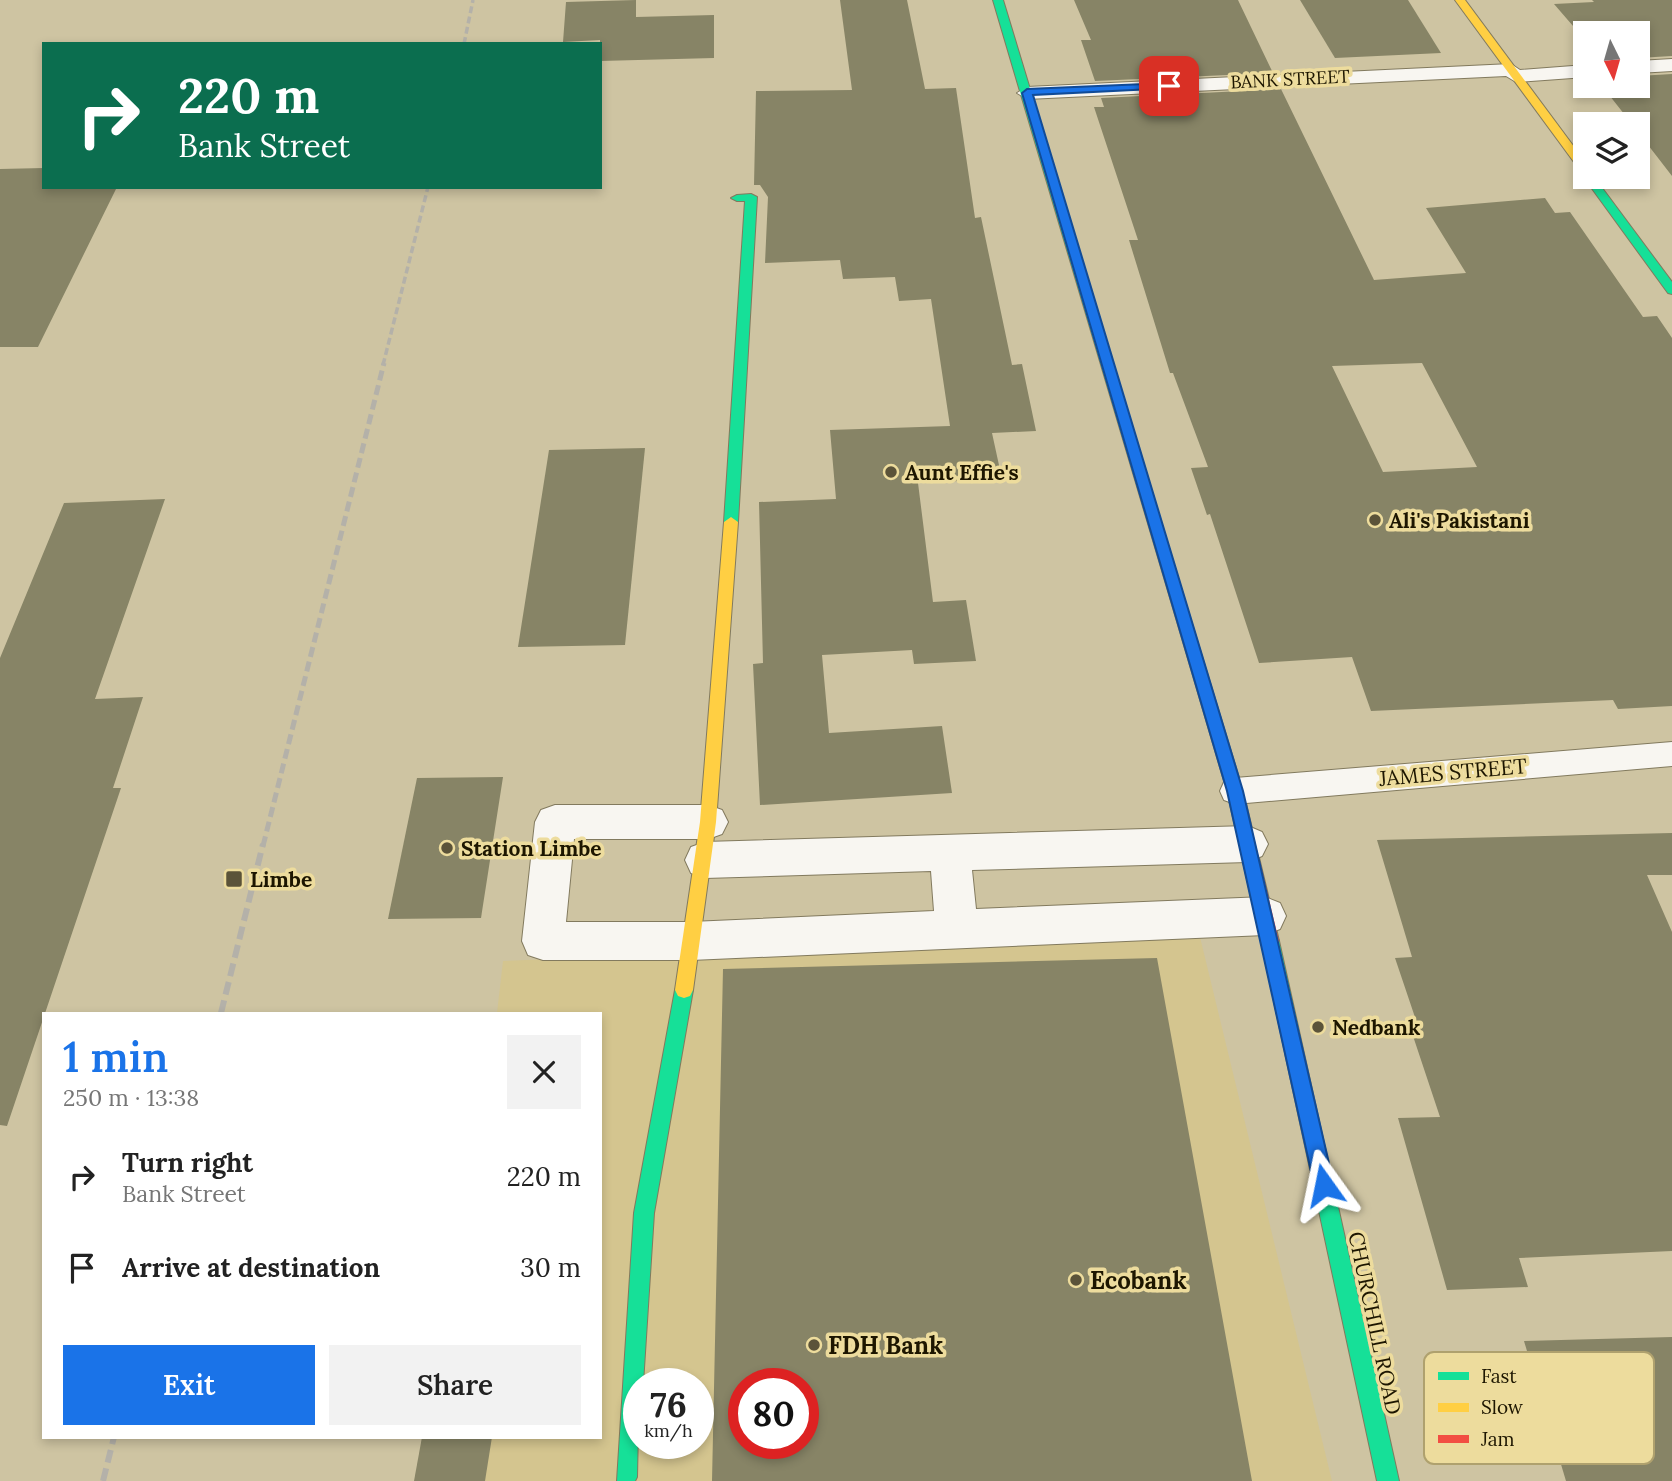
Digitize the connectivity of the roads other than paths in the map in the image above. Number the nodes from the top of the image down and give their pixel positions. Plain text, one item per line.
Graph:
1 (998, 0) edge
2 (1460, 0) edge
3 (1672, 65) edge
4 (1650, 66) edge
5 (1573, 71) edge
6 (1514, 73) junction
7 (1027, 93) junction
8 (1573, 153) edge
9 (1598, 189) edge
10 (737, 198) dead end
11 (1672, 290) edge
12 (1672, 754) edge
13 (1235, 791) junction
14 (706, 841) junction
15 (1248, 844) junction
16 (950, 853) junction
17 (1265, 916) junction
18 (957, 930) junction
19 (691, 941) junction
20 (626, 1477) dead end
21 (1388, 1481) edge

1 - 7 main road, CHURCHILL ROAD
2 - 6 main road
3 - 4 lane
5 - 6 lane, BANK STREET
6 - 7 lane, BANK STREET
6 - 8 main road
7 - 13 main road, CHURCHILL ROAD
9 - 11 main road
10 - 14 main road
12 - 13 lane, JAMES STREET
13 - 15 main road, CHURCHILL ROAD
14 - 16 street
14 - 19 main road
14 - 19 street
15 - 16 street
15 - 17 main road, CHURCHILL ROAD
16 - 18 street
17 - 18 street
17 - 21 main road, CHURCHILL ROAD
18 - 19 street
19 - 20 main road

